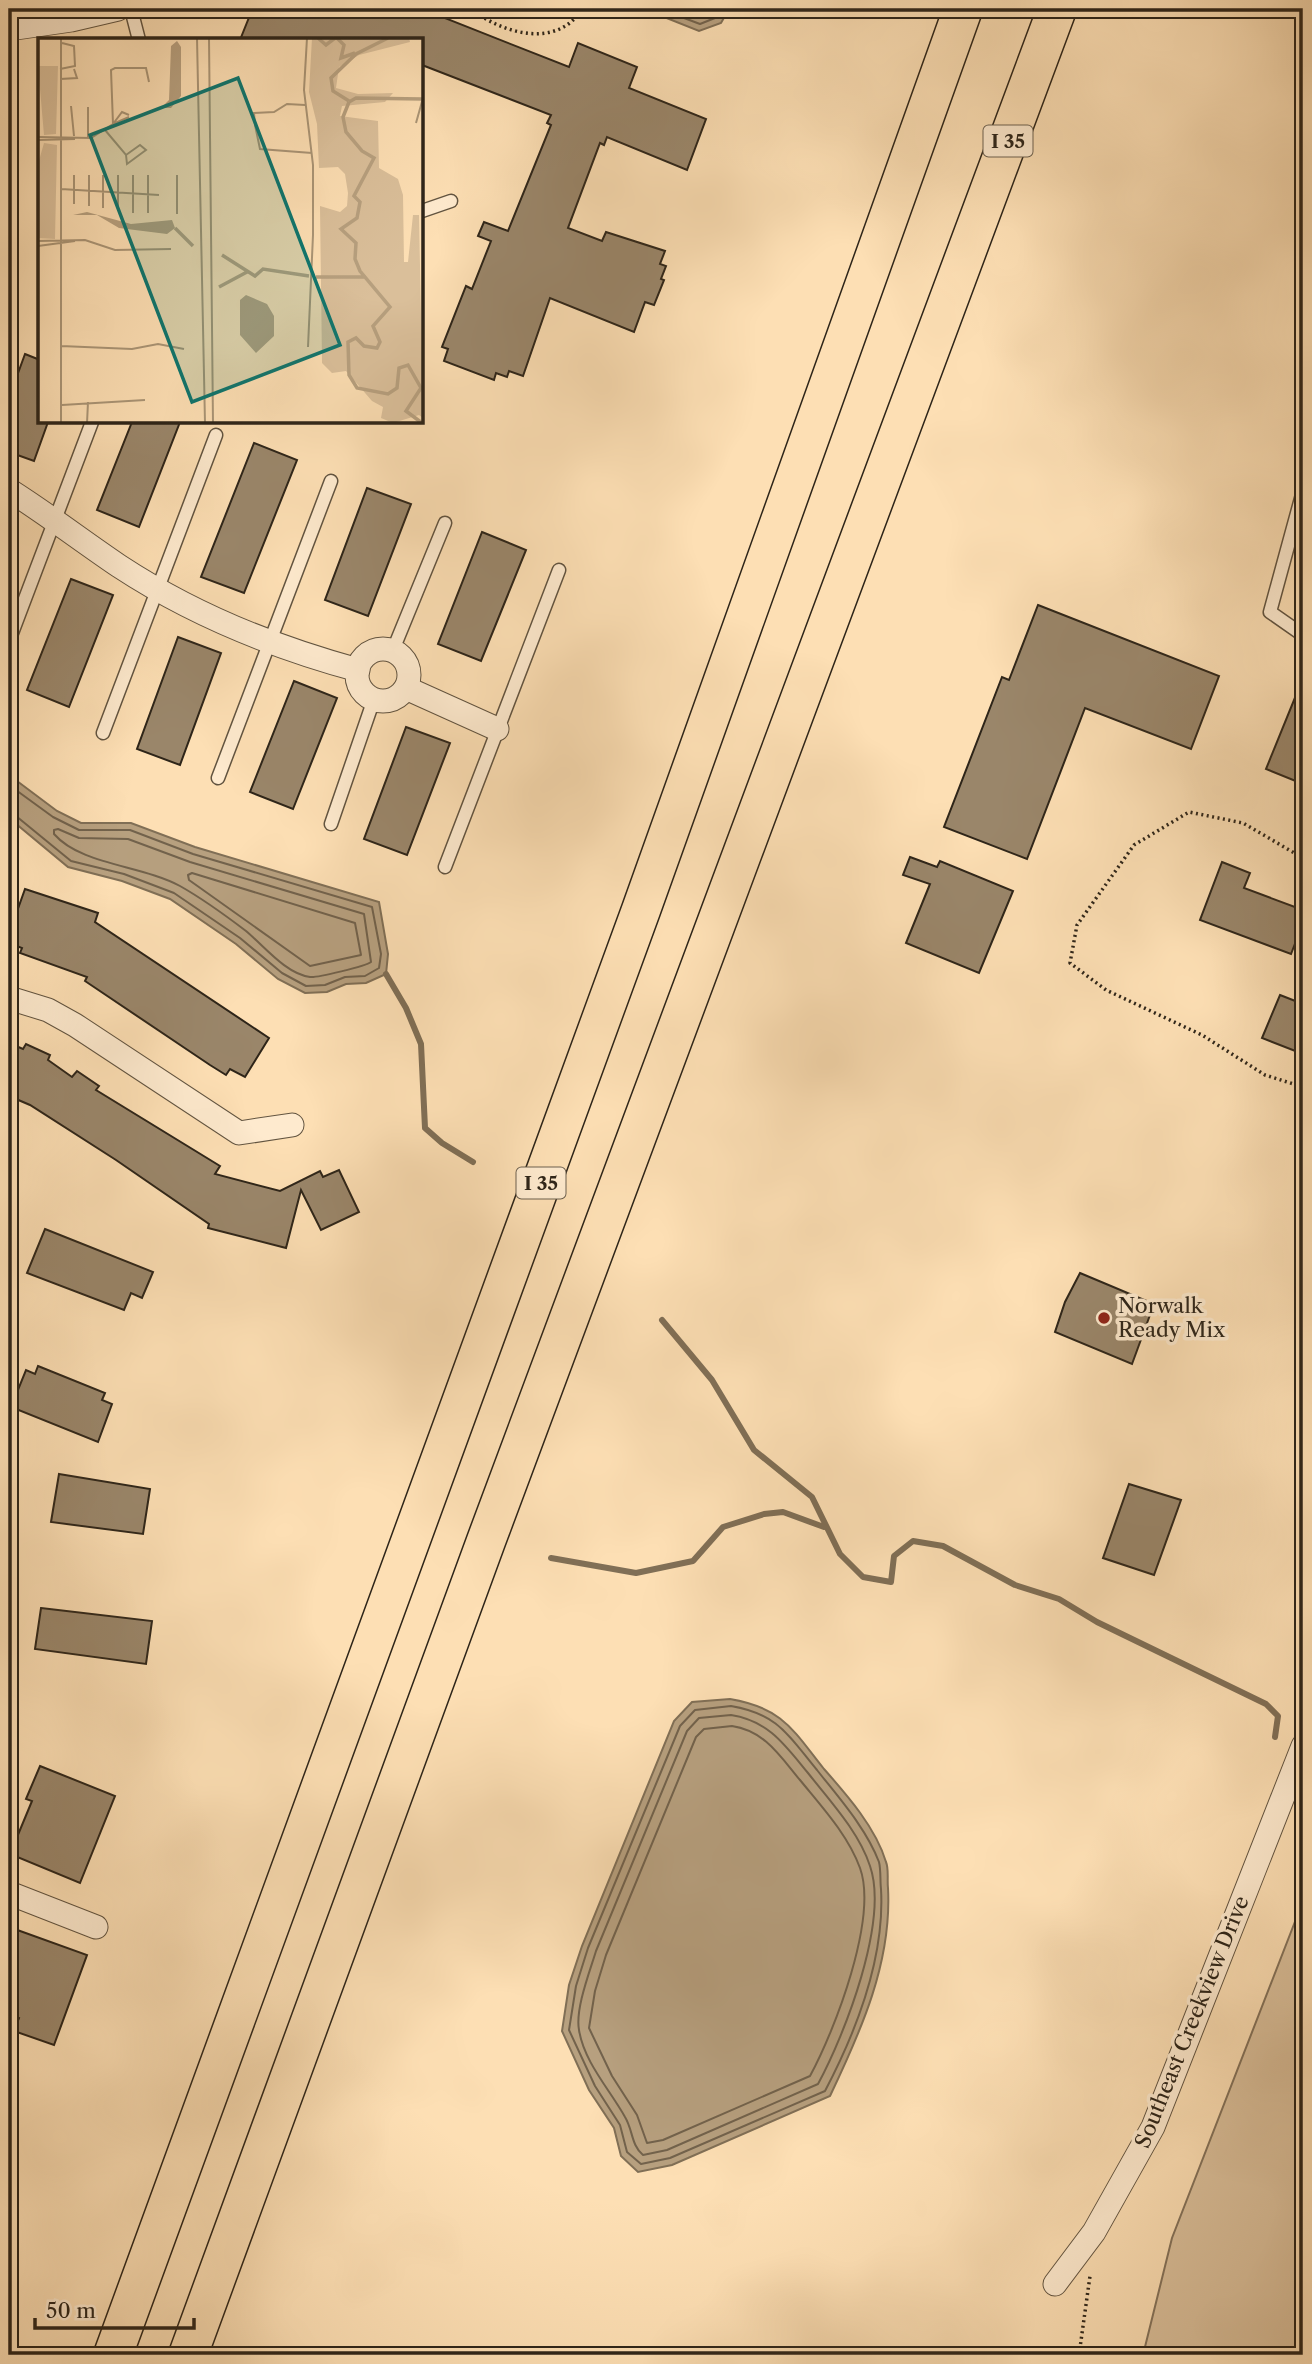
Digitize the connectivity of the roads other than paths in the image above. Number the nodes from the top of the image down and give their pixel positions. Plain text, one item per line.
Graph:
1 (118, 9) edge
2 (131, 9) edge
3 (963, 9) edge
4 (1057, 9) edge
5 (9, 29) edge
6 (138, 38) edge
7 (451, 201) dead end
8 (424, 210) edge
9 (1303, 410) edge
10 (91, 424) edge
11 (1303, 429) edge
12 (216, 435) dead end
13 (331, 481) dead end
14 (9, 490) edge
15 (1303, 491) edge
16 (55, 519) junction
17 (445, 523) dead end
18 (559, 570) dead end
19 (159, 590) junction
20 (1303, 635) edge
21 (9, 640) edge
22 (269, 642) junction
23 (393, 650) junction
24 (358, 670) junction
25 (406, 688) junction
26 (374, 699) junction
27 (497, 729) junction
28 (103, 733) dead end
29 (218, 778) dead end
30 (331, 824) dead end
31 (445, 867) dead end
32 (9, 999) edge
33 (292, 1125) dead end
34 (1303, 1746) edge
35 (9, 1893) edge
36 (96, 1927) dead end
37 (1055, 2284) dead end
38 (113, 2355) edge
39 (188, 2355) edge

1 - 5 street
2 - 6 lane
3 - 38 highway, I 35
4 - 39 highway, I 35
7 - 8 lane
9 - 11 lane
10 - 16 lane
12 - 19 lane
13 - 22 lane
14 - 16 street
15 - 20 lane
16 - 19 street
16 - 21 lane
17 - 23 lane
18 - 27 lane
19 - 22 street
19 - 28 lane
22 - 24 street
22 - 29 lane
23 - 24 street
23 - 25 street
24 - 26 street
25 - 26 street
25 - 27 street
26 - 30 lane
27 - 31 lane
32 - 33 street
34 - 37 street, Southeast Creekview Drive
35 - 36 street

